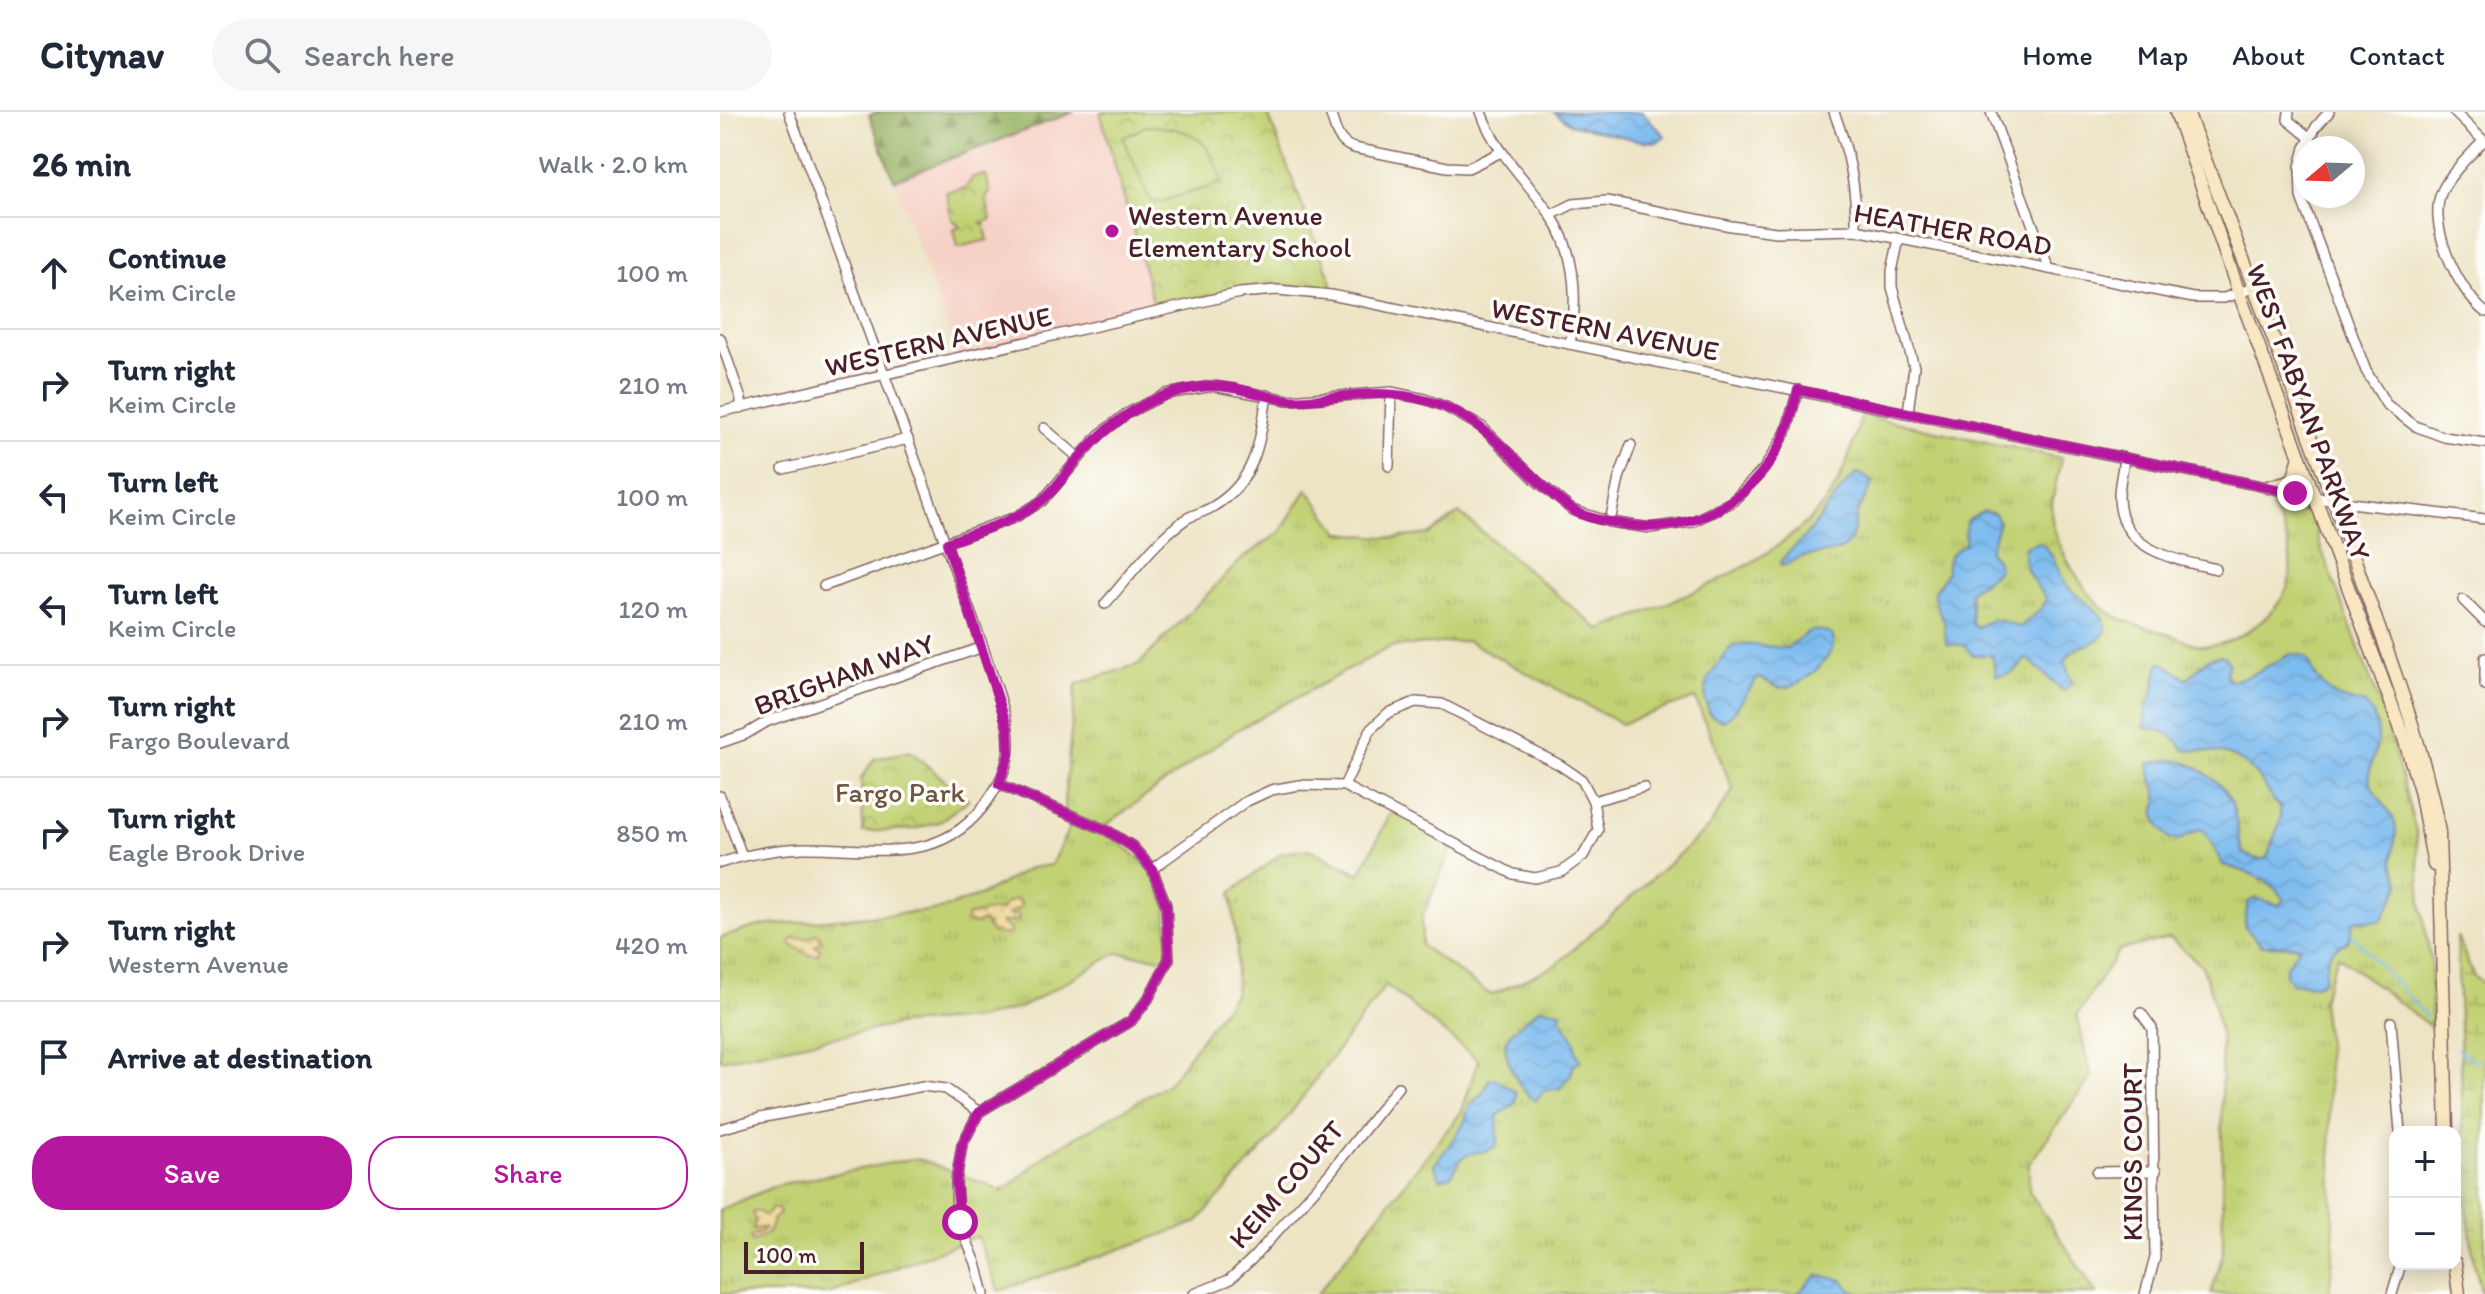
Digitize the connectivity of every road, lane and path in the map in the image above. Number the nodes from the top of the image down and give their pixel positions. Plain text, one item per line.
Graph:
1 (789, 112) edge
2 (1330, 112) edge
3 (1481, 112) edge
4 (1834, 112) edge
5 (1991, 112) edge
6 (2176, 112) edge
7 (2187, 112) edge
8 (2289, 112) edge
9 (2313, 112) edge
10 (2454, 112) edge
11 (2326, 115) edge
12 (2307, 136) edge
13 (2311, 136) edge
14 (2484, 141) edge
15 (1501, 152) junction
16 (2305, 208) edge
17 (1551, 215) junction
18 (1856, 230) junction
19 (1899, 239) junction
20 (2049, 269) junction
21 (2253, 288) junction
22 (2239, 293) junction
23 (2485, 312) edge
24 (720, 338) edge
25 (1570, 344) junction
26 (885, 376) junction
27 (1798, 390) junction
28 (1391, 392) junction
29 (1267, 395) junction
30 (741, 408) junction
31 (720, 412) edge
32 (1908, 412) junction
33 (1044, 428) dead end
34 (908, 439) junction
35 (2485, 443) edge
36 (1631, 445) dead end
37 (2299, 457) junction
38 (1079, 458) junction
39 (2124, 458) junction
40 (1389, 466) dead end
41 (783, 469) dead end
42 (2268, 487) junction
43 (2314, 496) junction
44 (2334, 501) junction
45 (2485, 519) edge
46 (1610, 522) junction
47 (947, 543) junction
48 (2216, 569) dead end
49 (824, 586) dead end
50 (2463, 600) dead end
51 (1105, 604) dead end
52 (2485, 622) edge
53 (983, 647) junction
54 (2485, 658) edge
55 (2485, 685) edge
56 (720, 743) edge
57 (999, 784) junction
58 (1344, 786) junction
59 (1644, 787) dead end
60 (720, 796) edge
61 (1593, 801) junction
62 (742, 856) junction
63 (720, 863) edge
64 (1152, 869) junction
65 (2442, 914) junction
66 (2141, 1013) dead end
67 (2391, 1022) dead end
68 (1398, 1087) dead end
69 (979, 1112) junction
70 (2400, 1126) edge
71 (2447, 1126) edge
72 (720, 1129) edge
73 (2156, 1171) junction
74 (2097, 1172) dead end
75 (2399, 1270) edge
76 (2456, 1270) edge
77 (1206, 1292) edge
78 (984, 1294) edge
79 (1194, 1294) edge
80 (2145, 1294) edge
81 (2392, 1294) edge
82 (2459, 1294) edge

1 - 26 street
2 - 15 street
3 - 15 street
4 - 18 street
5 - 20 street
6 - 22 main road, WEST FABYAN PARKWAY
7 - 21 main road, WEST FABYAN PARKWAY
8 - 12 street
9 - 11 street
10 - 14 street
11 - 13 street
14 - 23 street
15 - 17 street
16 - 35 street
17 - 18 street, HEATHER ROAD
17 - 25 street
18 - 19 street, HEATHER ROAD
19 - 20 street, HEATHER ROAD
19 - 32 street
20 - 22 street, HEATHER ROAD
21 - 22 street, HEATHER ROAD
21 - 44 main road, WEST FABYAN PARKWAY
22 - 37 main road, WEST FABYAN PARKWAY
24 - 30 street
25 - 26 street, WESTERN AVENUE
25 - 27 street, WESTERN AVENUE
26 - 30 street, WESTERN AVENUE
26 - 34 street
27 - 32 street, WESTERN AVENUE
27 - 46 street
28 - 29 street
28 - 40 street
28 - 46 street
29 - 38 street
29 - 51 street
30 - 31 street, WESTERN AVENUE
32 - 39 street, WESTERN AVENUE
33 - 38 street
34 - 41 street
34 - 47 street
36 - 46 street
37 - 42 main road
37 - 43 main road, WEST FABYAN PARKWAY
38 - 47 street
39 - 42 street, WESTERN AVENUE
39 - 48 street
42 - 43 street, WESTERN AVENUE
43 - 44 street, WESTERN AVENUE
43 - 65 main road, WEST FABYAN PARKWAY
44 - 45 street, WESTERN AVENUE
44 - 65 main road, WEST FABYAN PARKWAY
47 - 49 street
47 - 53 street
50 - 52 street
53 - 56 street, BRIGHAM WAY
53 - 57 street
54 - 55 street
57 - 62 street
57 - 64 street
58 - 61 street
58 - 61 street
58 - 64 street
59 - 61 street
60 - 62 street
62 - 63 street
64 - 69 street
65 - 71 main road, WEST FABYAN PARKWAY
66 - 73 street, KINGS COURT
67 - 70 street
68 - 77 street, KEIM COURT
69 - 72 street
69 - 78 street
73 - 74 street
73 - 80 street, KINGS COURT
75 - 81 street
76 - 82 main road
77 - 79 street, KEIM COURT

